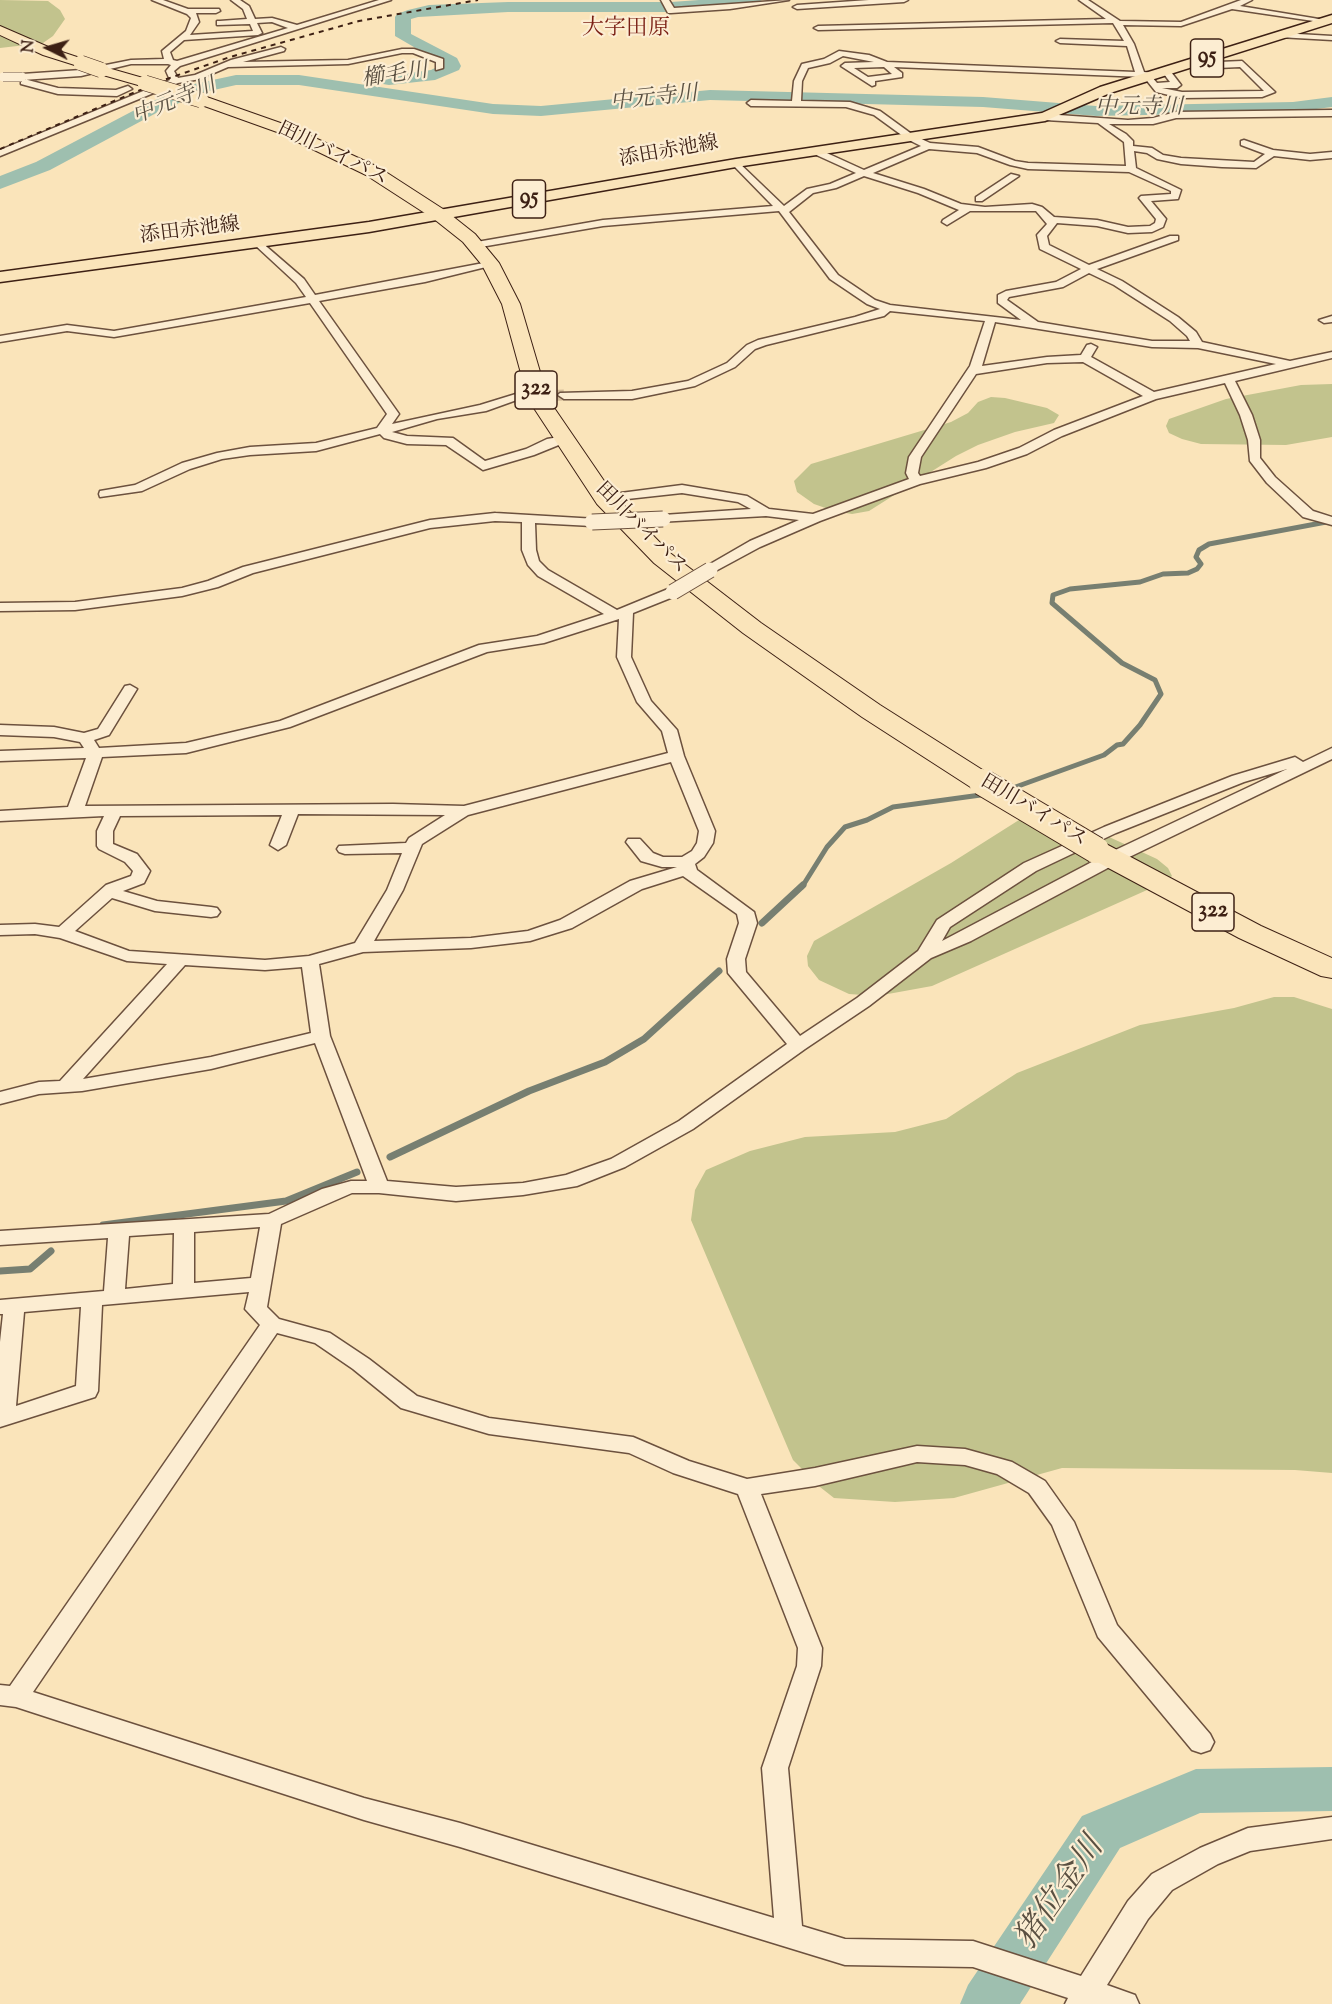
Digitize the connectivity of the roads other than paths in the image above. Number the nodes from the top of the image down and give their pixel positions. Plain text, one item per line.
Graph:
1 (156, 0) edge
2 (206, 0) edge
3 (235, 0) edge
4 (387, 0) edge
5 (785, 0) edge
6 (790, 0) edge
7 (904, 0) edge
8 (1083, 0) edge
9 (1249, 0) edge
10 (666, 1) edge
11 (873, 1) edge
12 (342, 3) dead end
13 (149, 7) dead end
14 (797, 7) junction
15 (1232, 7) junction
16 (186, 10) junction
17 (1258, 11) junction
18 (804, 14) dead end
19 (1330, 20) edge
20 (253, 21) junction
21 (321, 21) junction
22 (811, 21) dead end
23 (1117, 22) junction
24 (220, 23) junction
25 (298, 28) junction
26 (818, 28) junction
27 (0, 30) edge
28 (258, 33) junction
29 (281, 33) junction
30 (225, 35) junction
31 (1281, 35) junction
32 (826, 36) dead end
33 (183, 38) junction
34 (1332, 38) edge
35 (1060, 41) dead end
36 (1130, 44) junction
37 (834, 45) dead end
38 (281, 49) dead end
39 (842, 53) junction
40 (173, 63) junction
41 (886, 64) junction
42 (227, 65) junction
43 (1195, 67) junction
44 (439, 68) dead end
45 (1166, 70) junction
46 (77, 71) junction
47 (1, 75) edge
48 (1147, 77) junction
49 (173, 78) junction
50 (23, 79) junction
51 (1178, 85) junction
52 (1216, 86) dead end
53 (128, 89) junction
54 (117, 93) junction
55 (136, 98) junction
56 (751, 103) dead end
57 (796, 104) junction
58 (1332, 112) edge
59 (1051, 115) junction
60 (1102, 121) junction
61 (910, 137) junction
62 (1244, 143) dead end
63 (927, 146) junction
64 (1130, 148) junction
65 (815, 151) junction
66 (0, 153) edge
67 (1272, 153) junction
68 (1332, 155) edge
69 (946, 156) dead end
70 (736, 163) junction
71 (1131, 170) junction
72 (864, 173) junction
73 (1014, 176) dead end
74 (1170, 186) junction
75 (1135, 189) dead end
76 (989, 192) junction
77 (1001, 194) dead end
78 (979, 199) dead end
79 (782, 209) junction
80 (967, 209) junction
81 (440, 215) junction
82 (1051, 220) junction
83 (947, 222) dead end
84 (1174, 238) dead end
85 (260, 244) junction
86 (475, 245) junction
87 (490, 263) junction
88 (1090, 268) junction
89 (0, 277) edge
90 (312, 299) junction
91 (888, 308) junction
92 (991, 318) junction
93 (1034, 324) junction
94 (1098, 335) junction
95 (0, 339) edge
96 (1198, 345) junction
97 (1332, 355) edge
98 (1085, 358) junction
99 (1288, 363) junction
100 (973, 371) junction
101 (1228, 378) junction
102 (564, 395) tunnel mouth
103 (1152, 396) junction
104 (519, 397) tunnel mouth
105 (382, 429) junction
106 (565, 440) junction
107 (916, 482) junction
108 (105, 494) dead end
109 (605, 499) junction
110 (766, 512) junction
111 (815, 519) junction
112 (1330, 520) edge
113 (528, 521) junction
114 (0, 607) edge
115 (621, 613) junction
116 (130, 689) dead end
117 (0, 730) edge
118 (85, 738) junction
119 (94, 754) junction
120 (0, 756) edge
121 (676, 756) junction
122 (1328, 757) edge
123 (292, 810) junction
124 (114, 811) junction
125 (464, 811) junction
126 (75, 812) junction
127 (0, 816) edge
128 (634, 842) dead end
129 (278, 845) dead end
130 (411, 848) junction
131 (345, 849) dead end
132 (1104, 854) junction
133 (687, 865) junction
134 (109, 892) junction
135 (211, 912) dead end
136 (0, 930) edge
137 (63, 933) junction
138 (362, 947) junction
139 (925, 954) junction
140 (180, 960) junction
141 (310, 961) junction
142 (1332, 969) edge
143 (321, 1036) junction
144 (798, 1045) junction
145 (66, 1086) junction
146 (0, 1098) edge
147 (379, 1187) junction
148 (272, 1220) junction
149 (184, 1225) junction
150 (119, 1230) junction
151 (0, 1238) edge
152 (259, 1284) junction
153 (183, 1290) junction
154 (103, 1298) junction
155 (7, 1306) edge
156 (272, 1324) junction
157 (2, 1418) edge
158 (747, 1488) junction
159 (8, 1696) edge
160 (1201, 1742) dead end
161 (1332, 1828) edge
162 (789, 1935) junction
163 (1082, 1994) edge
164 (1125, 2004) edge

1 - 16 street
2 - 16 street
3 - 20 street
4 - 21 street
5 - 10 street
6 - 14 street
7 - 11 street
8 - 23 street
9 - 15 street
9 - 17 street
11 - 14 street
12 - 21 street
13 - 16 street
14 - 18 street
15 - 17 street
15 - 23 street
16 - 24 street
16 - 33 street
17 - 19 street
19 - 31 main road, 添田赤池線 / 95
20 - 24 street
20 - 25 street
20 - 28 street
21 - 25 street
22 - 26 street
23 - 26 street
23 - 36 street
24 - 30 street
25 - 29 street
26 - 32 street
27 - 46 highway, 田川バイパス / 322
28 - 29 street
28 - 30 street
29 - 40 street
30 - 33 street
31 - 34 street
31 - 43 main road, 添田赤池線 / 95
33 - 40 street
35 - 36 street
36 - 48 street
37 - 39 street
38 - 42 street
39 - 41 street
39 - 57 street
40 - 46 street
40 - 49 street
41 - 41 street
41 - 48 street
42 - 44 street
42 - 49 street
43 - 45 main road, 添田赤池線 / 95
43 - 48 street
45 - 48 main road, 添田赤池線 / 95
45 - 51 street
46 - 50 street
46 - 53 street
46 - 81 highway, 田川バイパス / 322, bridge
47 - 50 street
48 - 51 street
48 - 59 main road, 添田赤池線 / 95
49 - 53 street
49 - 55 street
50 - 54 street
51 - 52 street
53 - 54 street
54 - 55 street
55 - 66 street
56 - 57 street
57 - 61 street
58 - 60 street
59 - 60 street
59 - 61 main road, 添田赤池線 / 95
60 - 64 street
61 - 63 street
61 - 65 main road, 添田赤池線 / 95
62 - 67 street
63 - 69 street
63 - 71 street
63 - 72 street
64 - 67 street
64 - 71 street
65 - 70 main road, 添田赤池線 / 95
65 - 72 street
67 - 68 street
70 - 79 street
70 - 81 main road, 添田赤池線 / 95
71 - 74 street
72 - 79 street
72 - 80 street
73 - 76 street
74 - 75 street
74 - 82 street
76 - 77 street
76 - 78 street
79 - 86 street
79 - 91 street
80 - 82 street
80 - 83 street
81 - 85 main road, 添田赤池線 / 95
81 - 86 highway, 田川バイパス / 322
82 - 88 street
84 - 88 street
85 - 89 main road, 添田赤池線 / 95
85 - 90 street
86 - 87 highway, 田川バイパス / 322
87 - 90 street
87 - 106 highway, 田川バイパス / 322
88 - 93 street
88 - 96 street
90 - 95 street
90 - 105 street
91 - 92 street
91 - 102 street
92 - 93 street
92 - 100 street
93 - 94 street
94 - 96 street
94 - 98 street
96 - 99 street
97 - 99 street
98 - 100 street
98 - 103 street
99 - 101 street
100 - 107 street
101 - 103 street
101 - 112 street
103 - 107 street
104 - 105 street
105 - 106 street
105 - 108 street
106 - 109 highway, 田川バイパス / 322
107 - 111 street
109 - 110 street
109 - 132 highway, 田川バイパス / 322, bridge
110 - 111 street
110 - 113 street, bridge
111 - 115 street, bridge
113 - 114 street
113 - 115 street
115 - 119 street
115 - 121 street
116 - 118 street
117 - 118 street
118 - 119 street
119 - 120 street
119 - 126 street
121 - 125 street
121 - 133 street
122 - 132 street
122 - 139 street
123 - 124 street
123 - 125 street
123 - 129 street
124 - 126 street
124 - 134 street
125 - 130 street
126 - 127 street
128 - 133 street
130 - 131 street
130 - 138 street
132 - 139 street
132 - 142 highway, 田川バイパス / 322
133 - 138 street
133 - 144 street
134 - 135 street
134 - 137 street
136 - 137 street
137 - 140 street
138 - 141 street
139 - 144 street
140 - 141 street
140 - 145 street
141 - 143 street
143 - 145 street
143 - 147 street
144 - 147 street
145 - 146 street
147 - 148 street
148 - 149 street
148 - 152 street
149 - 150 street
149 - 153 street
150 - 151 street
150 - 154 street
152 - 153 street
152 - 156 street
153 - 154 street
154 - 155 street
154 - 157 street
155 - 157 street
156 - 158 street
156 - 159 street
158 - 160 street
158 - 162 street
159 - 162 street
161 - 163 street
162 - 163 street
163 - 164 street

